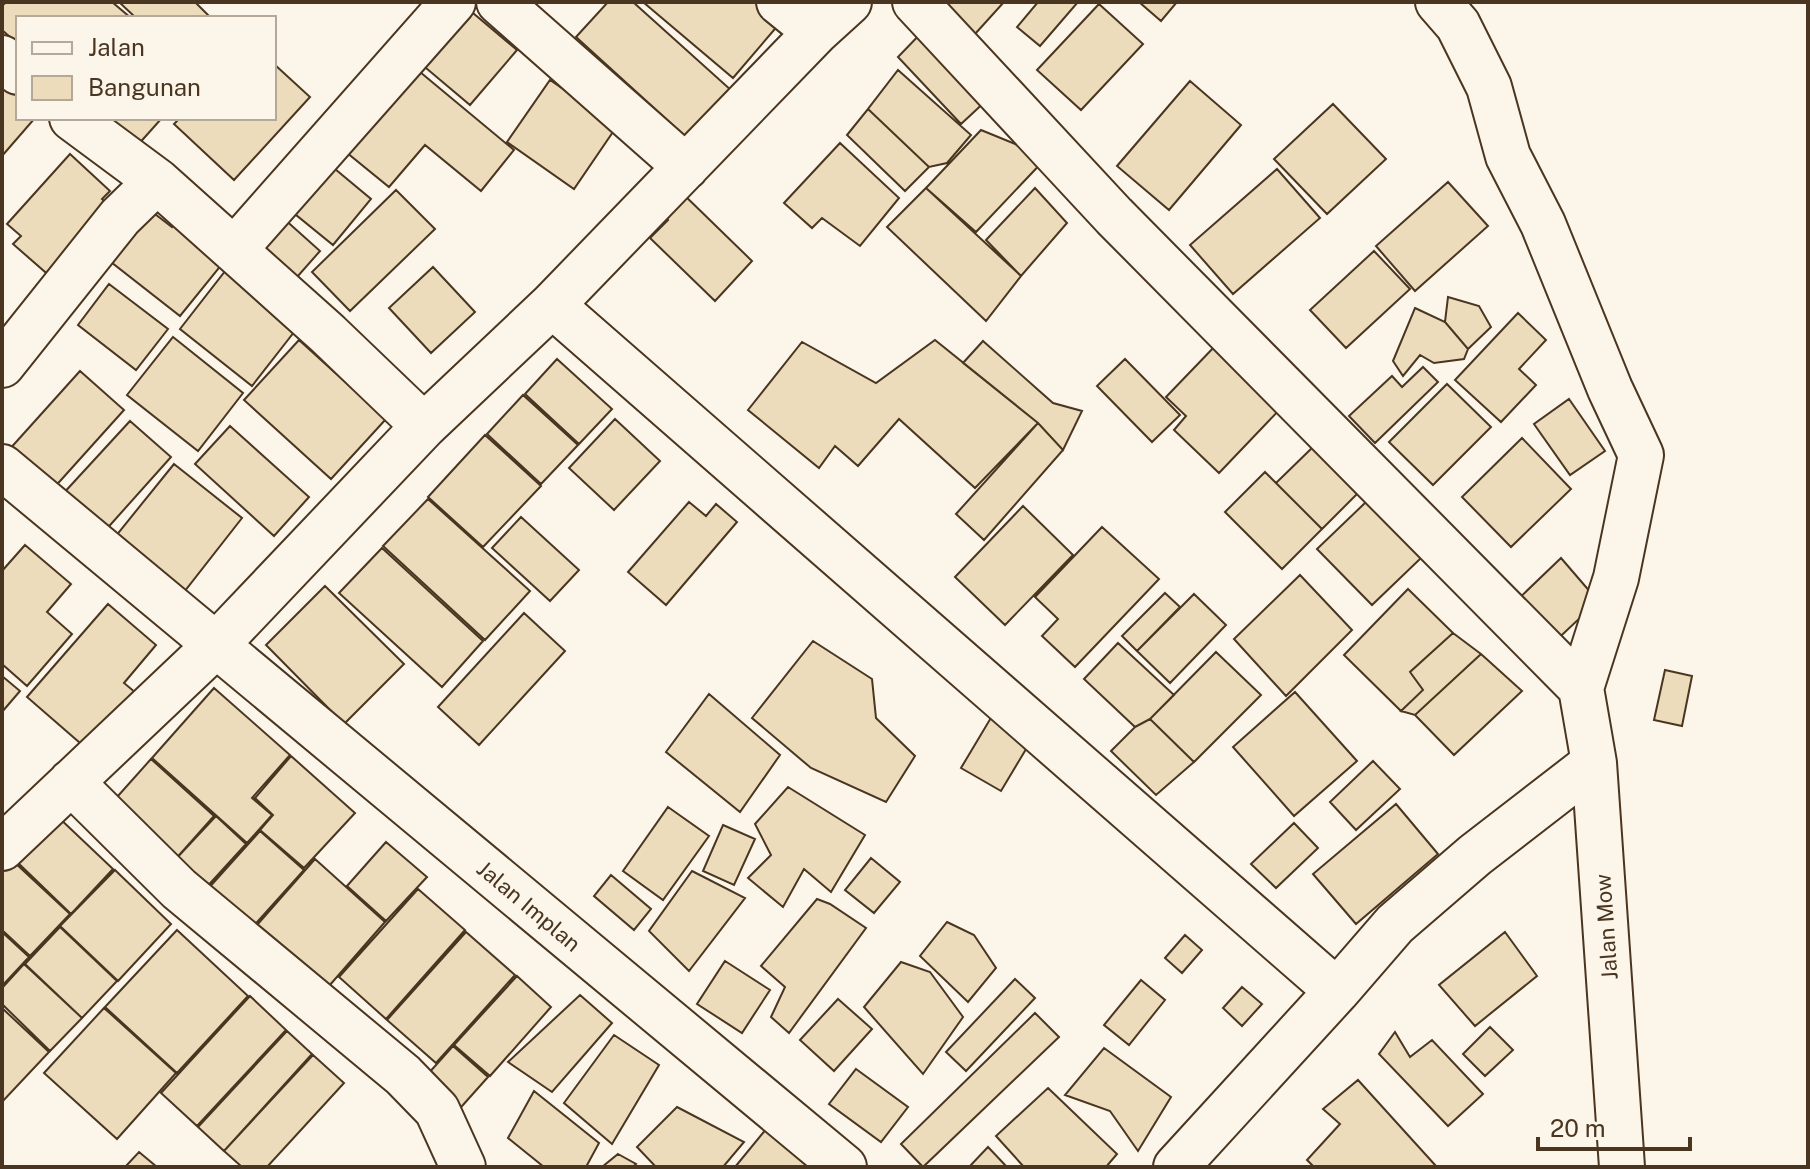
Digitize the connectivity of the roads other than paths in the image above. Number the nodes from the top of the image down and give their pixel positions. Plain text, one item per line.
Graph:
1 (453, 2) edge
2 (499, 2) edge
3 (779, 2) edge
4 (849, 2) edge
5 (915, 2) edge
6 (1438, 2) edge
7 (816, 32) junction
8 (75, 120) edge
9 (686, 167) junction
10 (157, 181) junction
11 (234, 250) junction
12 (552, 305) junction
13 (2, 365) edge
14 (424, 426) junction
15 (2, 467) edge
16 (215, 646) junction
17 (1581, 688) junction
18 (1594, 763) junction
19 (71, 782) junction
20 (2, 848) edge
21 (1337, 991) junction
22 (463, 1167) edge
23 (844, 1167) edge
24 (1176, 1167) edge
25 (1622, 1167) edge

1 - 11 street
2 - 9 street
3 - 7 street
4 - 7 street
5 - 17 street
6 - 17 street
7 - 9 street
8 - 10 street
9 - 12 street
10 - 11 street
10 - 13 street
11 - 14 street
12 - 14 street
12 - 21 street
14 - 16 street
15 - 16 street, Jalan Implan
16 - 19 street
16 - 23 street, Jalan Implan
17 - 18 street, Jalan Mow
18 - 21 street
18 - 25 street, Jalan Mow
19 - 20 street
19 - 22 street
21 - 24 street

